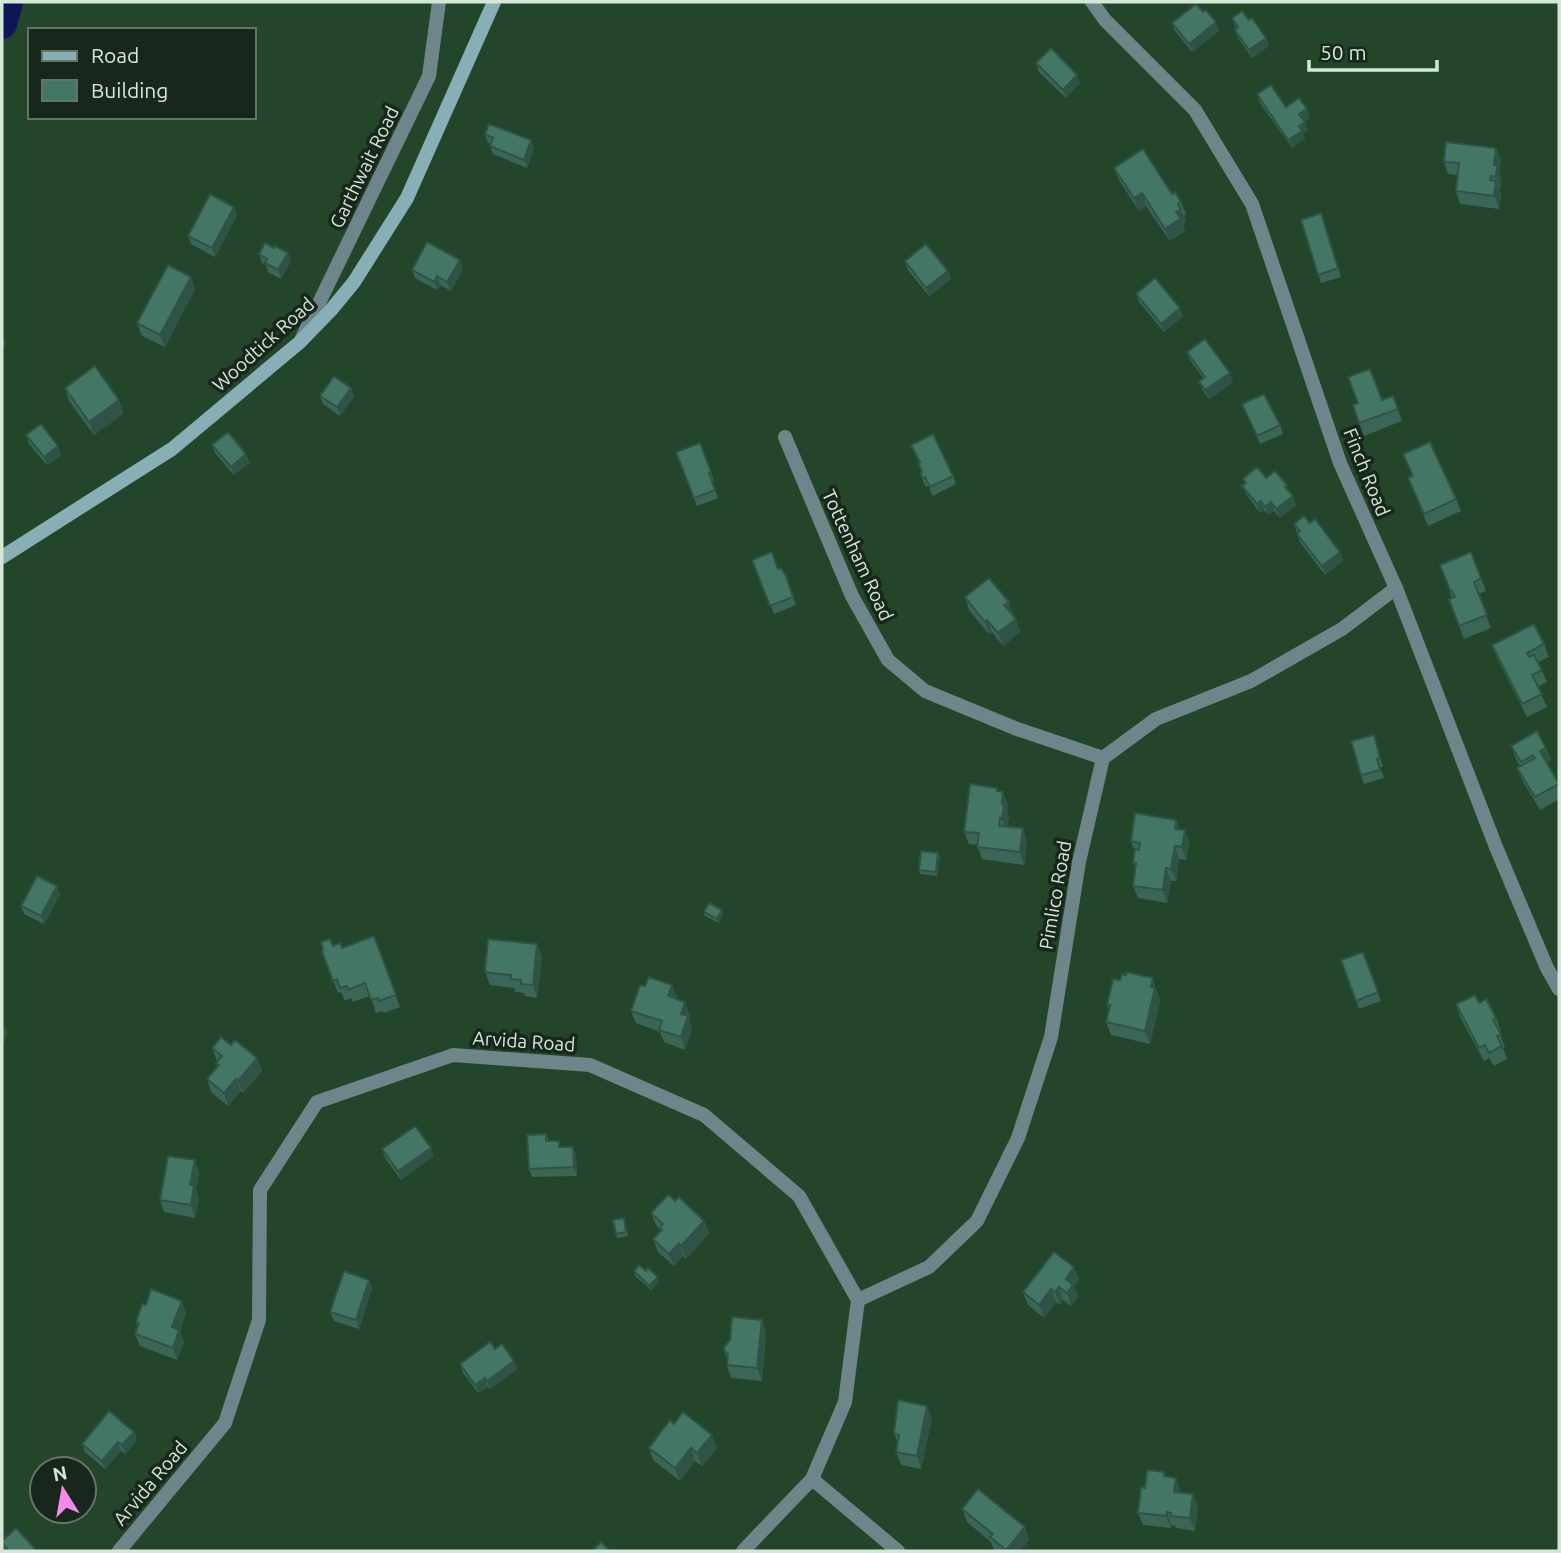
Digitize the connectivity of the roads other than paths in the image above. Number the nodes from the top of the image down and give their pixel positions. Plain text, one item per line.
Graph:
1 (439, 2) edge
2 (494, 2) edge
3 (1092, 2) edge
4 (300, 342) junction
5 (785, 438) dead end
6 (2, 557) edge
7 (1395, 589) junction
8 (1103, 758) junction
9 (1559, 989) edge
10 (858, 1300) junction
11 (812, 1479) junction
12 (119, 1551) edge
13 (743, 1551) edge
14 (898, 1551) edge

1 - 4 street, Garthwait Road
2 - 4 main road, Woodtick Road
3 - 7 street, Finch Road
4 - 6 main road, Woodtick Road
5 - 8 street, Tottenham Road
7 - 8 street
7 - 9 street, Finch Road
8 - 10 street, Pimlico Road
10 - 11 street
10 - 12 street, Arvida Road
11 - 13 street
11 - 14 street

